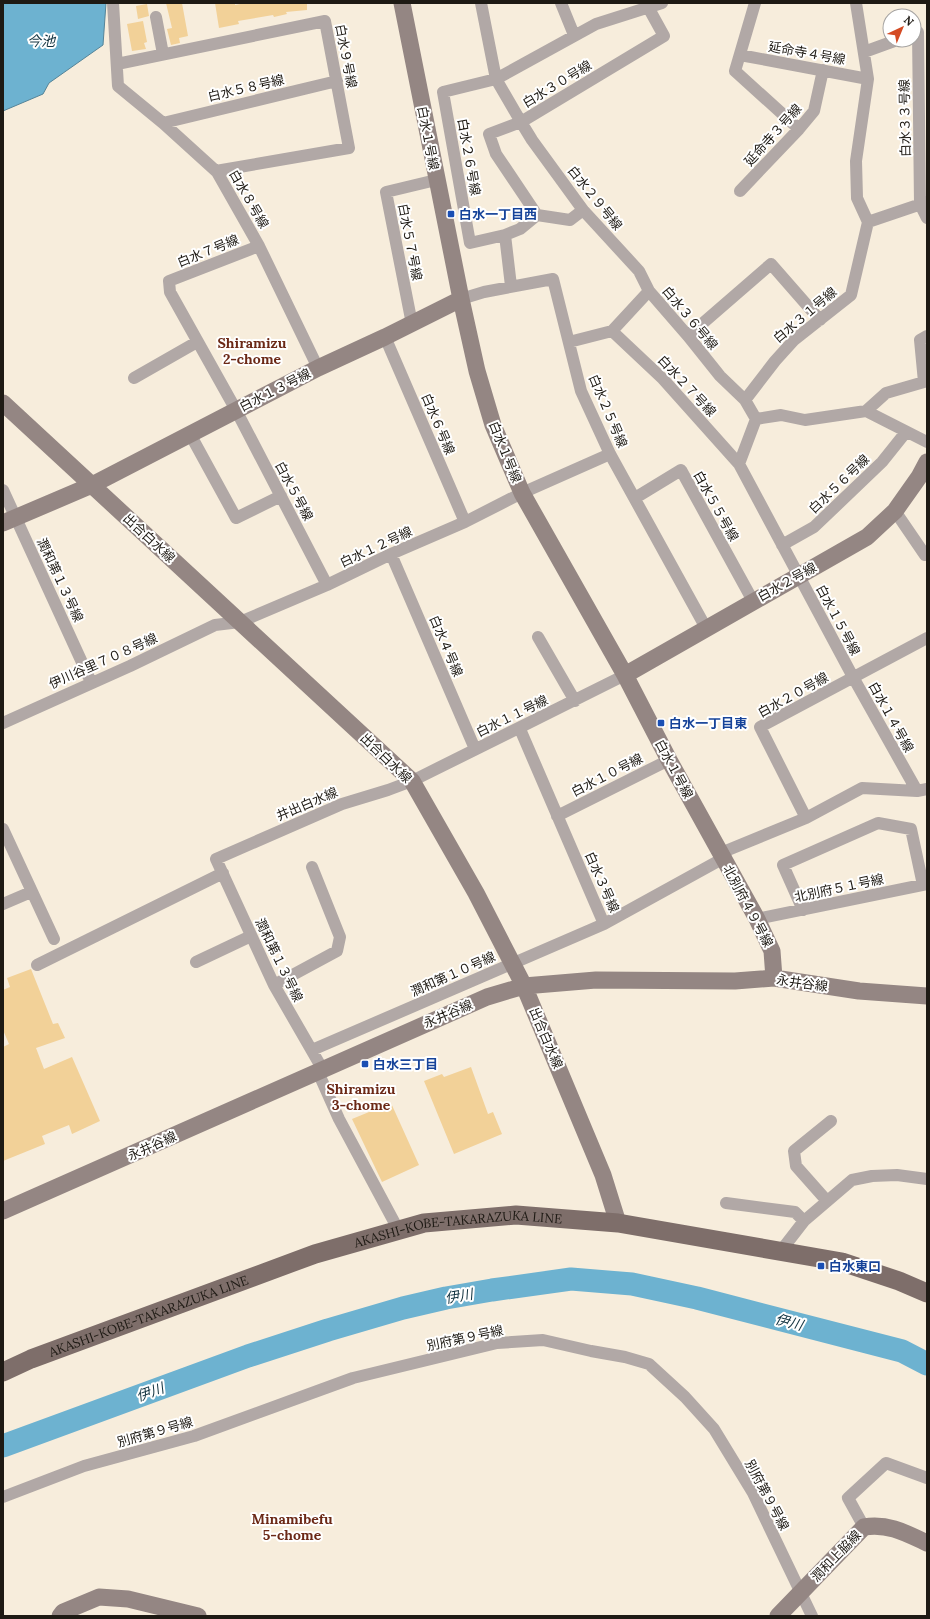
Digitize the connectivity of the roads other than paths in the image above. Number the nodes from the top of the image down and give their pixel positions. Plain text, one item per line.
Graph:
1 (113, 3) edge
2 (402, 3) edge
3 (481, 3) edge
4 (561, 3) edge
5 (662, 3) edge
6 (755, 3) edge
7 (856, 3) edge
8 (648, 5) edge
9 (156, 17) dead end
10 (574, 35) junction
11 (882, 45) edge
12 (920, 48) edge
13 (864, 52) junction
14 (163, 54) junction
15 (740, 55) junction
16 (116, 64) junction
17 (823, 70) junction
18 (496, 79) junction
19 (868, 79) junction
20 (337, 81) junction
21 (521, 122) junction
22 (163, 123) junction
23 (799, 129) junction
24 (216, 171) junction
25 (436, 180) junction
26 (740, 191) dead end
27 (924, 203) edge
28 (583, 210) junction
29 (537, 215) junction
30 (927, 218) edge
31 (868, 222) junction
32 (505, 235) junction
33 (259, 246) junction
34 (511, 286) junction
35 (649, 291) junction
36 (461, 299) junction
37 (820, 320) junction
38 (412, 324) junction
39 (612, 331) junction
40 (688, 336) junction
41 (927, 336) edge
42 (386, 337) junction
43 (197, 342) junction
44 (569, 342) junction
45 (318, 368) junction
46 (134, 378) dead end
47 (745, 400) junction
48 (3, 403) edge
49 (236, 410) junction
50 (866, 410) junction
51 (756, 420) junction
52 (906, 432) junction
53 (190, 434) junction
54 (927, 442) edge
55 (610, 454) junction
56 (927, 462) edge
57 (739, 464) junction
58 (92, 485) junction
59 (3, 490) edge
60 (522, 493) junction
61 (281, 496) junction
62 (635, 498) junction
63 (895, 511) junction
64 (9, 520) edge
65 (465, 522) junction
66 (782, 545) junction
67 (391, 554) junction
68 (927, 554) edge
69 (798, 576) junction
70 (327, 585) junction
71 (753, 601) junction
72 (240, 622) junction
73 (706, 628) junction
74 (538, 637) dead end
75 (927, 638) edge
76 (625, 675) junction
77 (853, 677) junction
78 (91, 682) junction
79 (575, 701) junction
80 (3, 722) edge
81 (520, 729) junction
82 (475, 749) junction
83 (669, 760) junction
84 (412, 781) junction
85 (922, 790) edge
86 (557, 816) junction
87 (806, 818) junction
88 (3, 829) edge
89 (216, 859) joint
90 (722, 859) junction
91 (312, 866) dead end
92 (223, 873) junction
93 (925, 884) edge
94 (31, 892) junction
95 (3, 904) edge
96 (803, 910) junction
97 (757, 919) junction
98 (604, 924) junction
99 (251, 936) junction
100 (54, 939) dead end
101 (196, 962) dead end
102 (512, 963) junction
103 (37, 965) dead end
104 (774, 978) junction
105 (274, 985) junction
106 (524, 986) junction
107 (927, 996) edge
108 (430, 1000) junction
109 (439, 1018) junction
110 (312, 1050) junction
111 (320, 1071) junction
112 (831, 1121) dead end
113 (927, 1179) edge
114 (827, 1201) junction
115 (726, 1203) dead end
116 (3, 1211) edge
117 (804, 1221) junction
118 (618, 1223) junction
119 (399, 1231) junction
120 (780, 1252) junction
121 (927, 1293) edge
122 (3, 1372) edge
123 (927, 1478) edge
124 (3, 1497) edge
125 (864, 1527) junction
126 (927, 1543) edge
127 (801, 1591) junction
128 (60, 1616) edge
129 (198, 1616) edge
130 (778, 1616) edge
131 (812, 1616) edge

1 - 16 street, 白水８号線
2 - 25 street, 白水１号線
3 - 18 street, 白水３０号線
4 - 10 street
5 - 8 street
6 - 15 street
7 - 13 street
8 - 10 street
8 - 21 street, 白水３０号線
9 - 14 street
10 - 18 street
11 - 13 street
12 - 27 street, 白水３３号線
13 - 19 street
14 - 16 street, 白水９号線
14 - 20 street, 白水９号線
15 - 17 street, 延命寺４号線
15 - 23 street
16 - 22 street, 白水８号線
17 - 19 street, 延命寺４号線
17 - 23 street, 延命寺３号線
18 - 21 street, 白水３０号線
18 - 32 street, 白水２６号線
19 - 31 street
20 - 22 street, 白水５８号線
20 - 24 street, 白水９号線
21 - 28 street, 白水２９号線
21 - 29 street
22 - 24 street, 白水８号線
23 - 26 street, 延命寺３号線
24 - 33 street, 白水８号線
25 - 36 street, 白水１号線
25 - 38 street, 白水５７号線
27 - 30 street
27 - 31 street
28 - 29 street
28 - 35 street, 白水２９号線
29 - 32 street
31 - 37 street, 白水３１号線
32 - 34 street
33 - 43 street, 白水７号線
33 - 45 street, 白水８号線
34 - 36 street, 白水２５号線
34 - 44 street, 白水２５号線
35 - 39 street, 白水３６号線
35 - 40 street, 白水３６号線
36 - 38 street, 白水１３号線
36 - 60 street, 白水１号線
37 - 40 street
37 - 47 street, 白水３１号線
38 - 42 street, 白水１３号線
39 - 44 street
39 - 57 street, 白水２７号線
40 - 47 street, 白水３６号線
41 - 50 street
42 - 45 street, 白水１３号線
42 - 65 street, 白水６号線
43 - 46 street
43 - 49 street, 白水７号線
44 - 55 street, 白水２５号線
45 - 49 street, 白水１３号線
47 - 51 street
48 - 58 street, 出合白水線
49 - 53 street, 白水１３号線
49 - 61 street, 白水５号線
50 - 51 street
50 - 52 street
51 - 57 street
52 - 54 street
52 - 66 street, 白水５６号線
53 - 58 street, 白水１３号線
53 - 61 street
55 - 60 street, 白水１２号線
55 - 62 street, 白水２５号線
56 - 63 street, 白水２号線
57 - 66 street
58 - 64 street, 白水１３号線
58 - 72 street, 出合白水線
59 - 64 street, 潤和第１３号線
60 - 65 street, 白水１２号線
60 - 76 street, 白水１号線
61 - 70 street, 白水５号線
62 - 71 street, 白水５５号線
62 - 73 street, 白水２５号線
63 - 68 street
63 - 69 street, 白水２号線
64 - 78 street, 潤和第１３号線
65 - 67 street, 白水１２号線
66 - 69 street
67 - 70 street, 白水１２号線
67 - 82 street, 白水４号線
69 - 71 street, 白水２号線
69 - 77 street, 白水１５号線
70 - 72 street, 白水１２号線
71 - 73 street, 白水２号線
72 - 78 street, 伊川谷里７０８号線
72 - 84 street, 出合白水線
73 - 76 street, 白水２号線
74 - 79 street
75 - 77 street, 白水２０号線
76 - 79 street, 白水１１号線
76 - 83 street, 白水１号線
77 - 85 street, 白水１４号線
77 - 87 street, 白水２０号線
78 - 80 street, 伊川谷里７０８号線
79 - 81 street, 白水１１号線
81 - 82 street, 白水１１号線
81 - 86 street, 白水３号線
82 - 84 street, 白水１１号線
83 - 86 street, 白水１０号線
83 - 90 street, 白水１号線
84 - 89 street, 井出白水線
84 - 102 street, 出合白水線
85 - 87 street
86 - 98 street, 白水３号線
87 - 90 street
88 - 94 street
89 - 92 street, 潤和第１３号線
90 - 97 street, 北別府４９号線
90 - 98 street, 白水３号線
91 - 105 street
92 - 99 street, 潤和第１３号線
92 - 103 street
93 - 96 street, 北別府５１号線
93 - 96 street
94 - 95 street
94 - 100 street
96 - 97 street, 北別府５１号線
97 - 104 street, 北別府４９号線
98 - 102 street, 潤和第１０号線
99 - 101 street
99 - 105 street, 潤和第１３号線
102 - 106 street, 出合白水線
102 - 108 street, 潤和第１０号線
104 - 106 street, 永井谷線
104 - 107 street, 永井谷線
105 - 110 street, 潤和第１３号線
106 - 109 street, 永井谷線
106 - 118 street, 出合白水線
108 - 109 street
108 - 110 street, 潤和第１０号線
109 - 111 street, 永井谷線
110 - 111 street, 潤和第１３号線
111 - 116 street, 永井谷線
111 - 119 street, 潤和第１３号線
112 - 114 street
113 - 114 street
114 - 117 street
115 - 117 street
117 - 120 street
118 - 119 main road, AKASHI-KOBE-TAKARAZUKA LINE
118 - 120 main road, AKASHI-KOBE-TAKARAZUKA LINE
119 - 122 main road, AKASHI-KOBE-TAKARAZUKA LINE
120 - 121 main road, AKASHI-KOBE-TAKARAZUKA LINE
123 - 125 street
124 - 127 street, 別府第９号線
125 - 126 street, 潤和上脇線
125 - 127 street, 潤和上脇線
127 - 130 street, 潤和上脇線
127 - 131 street, 別府第９号線
128 - 129 street

